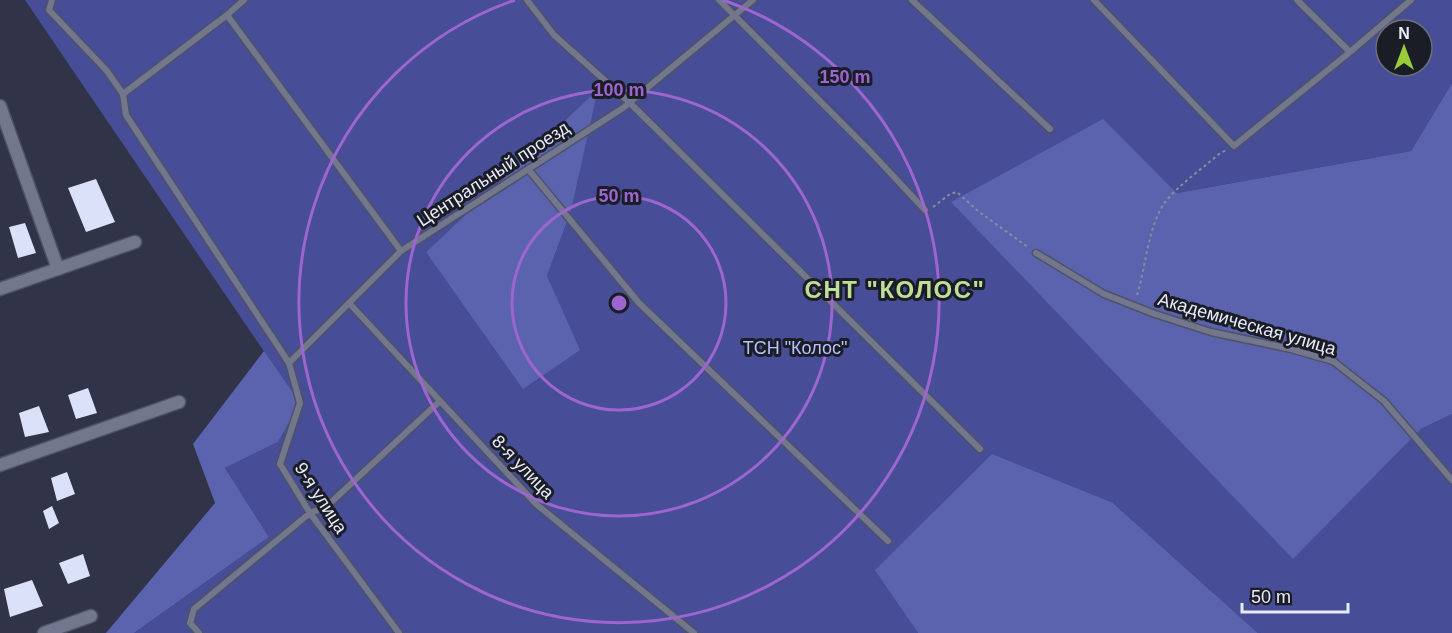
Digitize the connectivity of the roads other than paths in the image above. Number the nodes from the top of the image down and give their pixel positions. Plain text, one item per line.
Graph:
1 (52, 0) edge
2 (244, 0) edge
3 (527, 0) edge
4 (719, 0) edge
5 (753, 0) edge
6 (912, 0) edge
7 (1094, 0) edge
8 (1297, 0) edge
9 (1411, 0) edge
10 (226, 15) junction
11 (735, 15) junction
12 (1350, 52) junction
13 (123, 94) junction
14 (629, 102) junction
15 (0, 106) edge
16 (1050, 129) dead end
17 (528, 169) junction
18 (925, 210) road end
19 (135, 242) dead end
20 (401, 251) junction
21 (1036, 253) road end
22 (58, 269) junction
23 (0, 289) edge
24 (348, 303) junction
25 (289, 363) junction
26 (440, 401) junction
27 (178, 402) dead end
28 (980, 449) dead end
29 (0, 465) edge
30 (1452, 480) edge
31 (310, 513) junction
32 (888, 541) dead end
33 (91, 616) dead end
34 (44, 633) edge
35 (198, 633) edge
36 (399, 633) edge
37 (694, 633) edge

1 - 13 lane, 9-я улица
2 - 10 lane
3 - 14 lane
4 - 11 lane
5 - 11 lane, Центральный проезд
6 - 16 lane
7 - 12 lane
8 - 12 lane
9 - 12 lane
10 - 13 lane
10 - 20 lane
11 - 14 lane, Центральный проезд
11 - 18 lane
13 - 25 lane, 9-я улица
14 - 17 lane, Центральный проезд
14 - 28 lane
15 - 22 street
17 - 20 lane, Центральный проезд
17 - 32 lane
19 - 22 street
20 - 24 lane, Центральный проезд
21 - 30 lane, Академическая улица
22 - 23 street
24 - 25 lane, Центральный проезд
24 - 26 lane, 8-я улица
25 - 31 lane, 9-я улица
26 - 31 lane
26 - 37 lane, 8-я улица
27 - 29 street
31 - 35 lane
31 - 36 lane, 9-я улица
33 - 34 street

